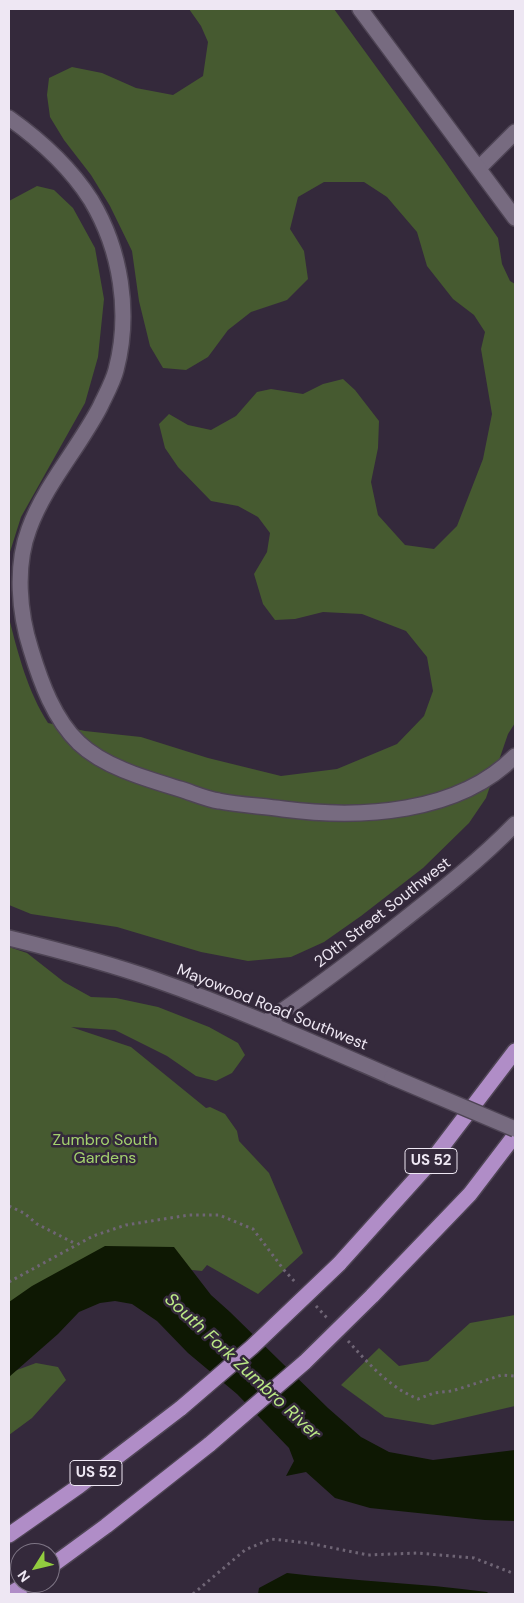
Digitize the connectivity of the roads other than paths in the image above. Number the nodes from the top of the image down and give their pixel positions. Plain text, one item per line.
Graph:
1 (360, 9) edge
2 (9, 118) edge
3 (515, 132) edge
4 (479, 168) junction
5 (515, 218) edge
6 (515, 756) edge
7 (515, 824) edge
8 (9, 938) edge
9 (266, 1022) junction
10 (515, 1051) edge
11 (515, 1129) edge
12 (515, 1135) edge
13 (9, 1535) edge
14 (60, 1560) edge

1 - 4 street
2 - 6 street
3 - 4 street
4 - 5 street
7 - 9 street, 20th Street Southwest
8 - 9 street, Mayowood Road Southwest
9 - 11 street, Mayowood Road Southwest, bridge
10 - 13 highway, US 52, bridge
12 - 14 highway, US 52, bridge

